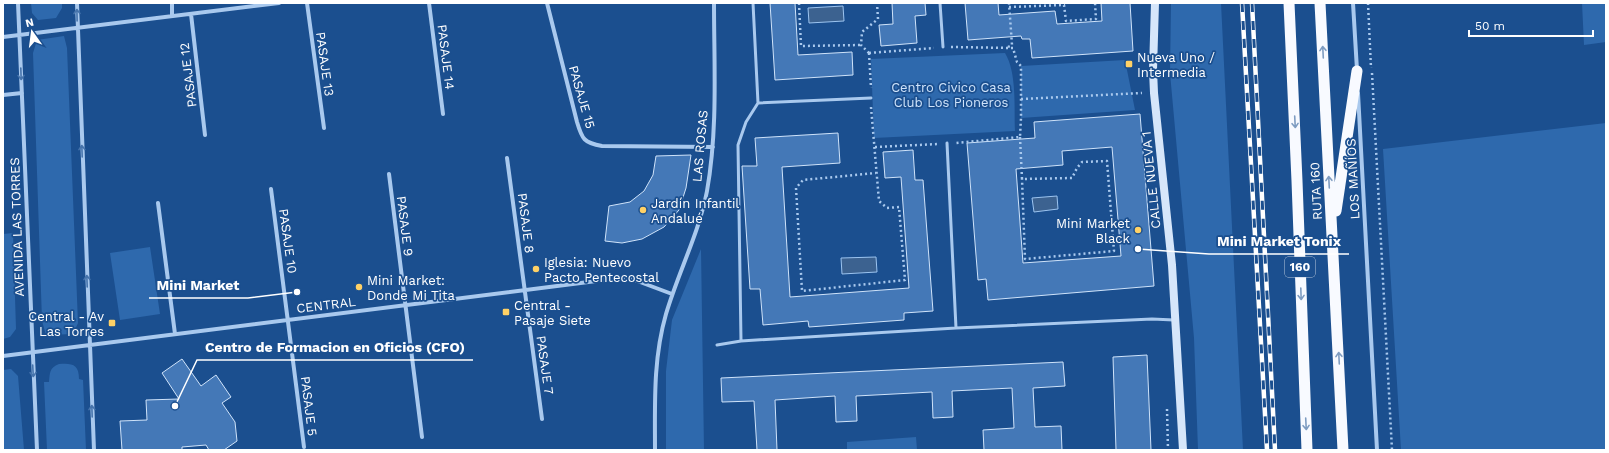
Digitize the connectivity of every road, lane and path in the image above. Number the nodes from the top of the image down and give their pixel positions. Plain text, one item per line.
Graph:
1 (18, 3) edge
2 (77, 3) edge
3 (172, 3) edge
4 (279, 3) edge
5 (307, 3) edge
6 (429, 3) edge
7 (547, 3) edge
8 (714, 3) edge
9 (753, 3) edge
10 (799, 3) edge
11 (877, 3) edge
12 (940, 3) edge
13 (1009, 3) edge
14 (1095, 3) edge
15 (1154, 3) edge
16 (1289, 3) edge
17 (1320, 3) edge
18 (1353, 3) edge
19 (1368, 3) edge
20 (255, 4) edge
21 (1009, 7) junction
22 (191, 14) junction
23 (172, 16) junction
24 (77, 28) junction
25 (20, 35) junction
26 (3, 37) edge
27 (861, 45) junction
28 (943, 47) junction
29 (1008, 48) junction
30 (1357, 71) junction
31 (22, 93) junction
32 (1154, 93) junction
33 (3, 95) edge
34 (871, 98) dead end
35 (1021, 99) junction
36 (758, 103) junction
37 (443, 114) dead end
38 (324, 128) dead end
39 (205, 135) dead end
40 (1020, 137) junction
41 (946, 143) junction
42 (713, 146) junction
43 (507, 158) dead end
44 (876, 173) junction
45 (389, 174) dead end
46 (1022, 179) junction
47 (270, 188) dead end
48 (158, 203) dead end
49 (1332, 235) junction
50 (525, 290) junction
51 (672, 294) junction
52 (406, 305) junction
53 (288, 320) junction
54 (1176, 320) junction
55 (956, 328) junction
56 (175, 334) junction
57 (741, 341) junction
58 (90, 345) junction
59 (717, 346) dead end
60 (32, 352) junction
61 (3, 356) edge
62 (1167, 407) dead end
63 (542, 419) dead end
64 (422, 437) dead end
65 (304, 447) dead end
66 (37, 450) edge
67 (94, 450) edge
68 (655, 450) edge
69 (1168, 450) edge
70 (1183, 450) edge
71 (1308, 450) edge
72 (1343, 450) edge
73 (1377, 450) edge
74 (1392, 450) edge

1 - 25 street, AVENIDA LAS TORRES
24 -> 2 street
3 - 23 street
4 - 20 street
5 - 38 street, PASAJE 13
6 - 37 street, PASAJE 14
7 - 42 street, PASAJE 15
8 - 42 street, LAS ROSAS
9 - 36 lane
10 - 27 path
11 - 27 path
12 - 28 lane
13 - 21 path
14 - 21 path
15 - 32 main road, CALLE NUEVA 1
16 -> 71 highway, RUTA 160 / 160
49 -> 17 highway, RUTA 160 / 160
18 - 30 street, LOS MAÑÍOS
19 - 74 path
20 - 22 street
21 - 29 path
22 - 23 street
22 - 39 street, PASAJE 12
23 - 24 street
24 - 25 street
58 -> 24 street
25 - 26 street
25 -> 31 street, AVENIDA LAS TORRES
27 - 28 path
28 - 29 path
29 - 35 path
30 - 49 highway
30 - 73 street, LOS MAÑÍOS
31 - 33 street
31 - 60 street, AVENIDA LAS TORRES
32 - 35 path
32 - 54 main road, CALLE NUEVA 1
34 - 36 lane
35 - 40 path
36 - 57 lane
40 - 41 path
40 - 46 path
41 - 44 path
41 - 55 lane
42 - 51 street, LAS ROSAS
43 - 50 street, PASAJE 8
44 - 44 path
45 - 52 street, PASAJE 9
46 - 46 path
47 - 53 street, PASAJE 10
48 - 56 street
72 -> 49 highway, RUTA 160 / 160
50 - 51 street, CENTRAL
50 - 52 street, CENTRAL
50 - 63 street, PASAJE 7
51 - 68 street, LAS ROSAS
52 - 53 street, CENTRAL
52 - 64 street, PASAJE 9
53 - 56 street, CENTRAL
53 - 65 street, PASAJE 5
54 - 55 lane
54 - 70 main road, CALLE NUEVA 1
55 - 57 lane
56 - 58 street, CENTRAL
57 - 59 lane
58 - 60 street, CENTRAL
67 -> 58 street
60 - 61 street, CENTRAL
60 -> 66 street, AVENIDA LAS TORRES
62 - 69 path

